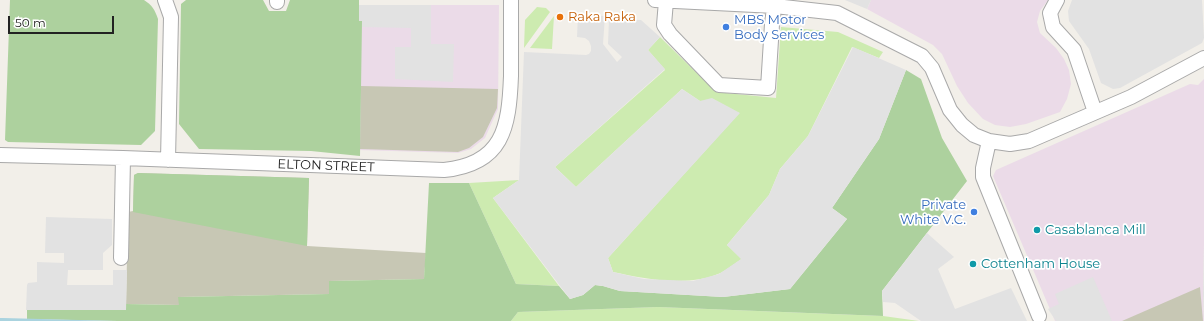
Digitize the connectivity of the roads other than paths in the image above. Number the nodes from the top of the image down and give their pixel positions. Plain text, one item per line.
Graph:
1 (165, 0) edge
2 (511, 0) edge
3 (661, 0) edge
4 (1057, 0) edge
5 (775, 3) edge
6 (1204, 58) edge
7 (1095, 112) junction
8 (989, 141) junction
9 (0, 156) edge
10 (123, 158) junction
11 (168, 160) junction
12 (121, 258) dead end
13 (1039, 316) dead end

1 - 11 street
2 - 11 street, ELTON STREET
3 - 5 street
3 - 5 street
4 - 7 street
5 - 8 street
6 - 7 street
7 - 8 street
8 - 13 street
9 - 10 street, ELTON STREET
10 - 11 street, ELTON STREET
10 - 12 street

